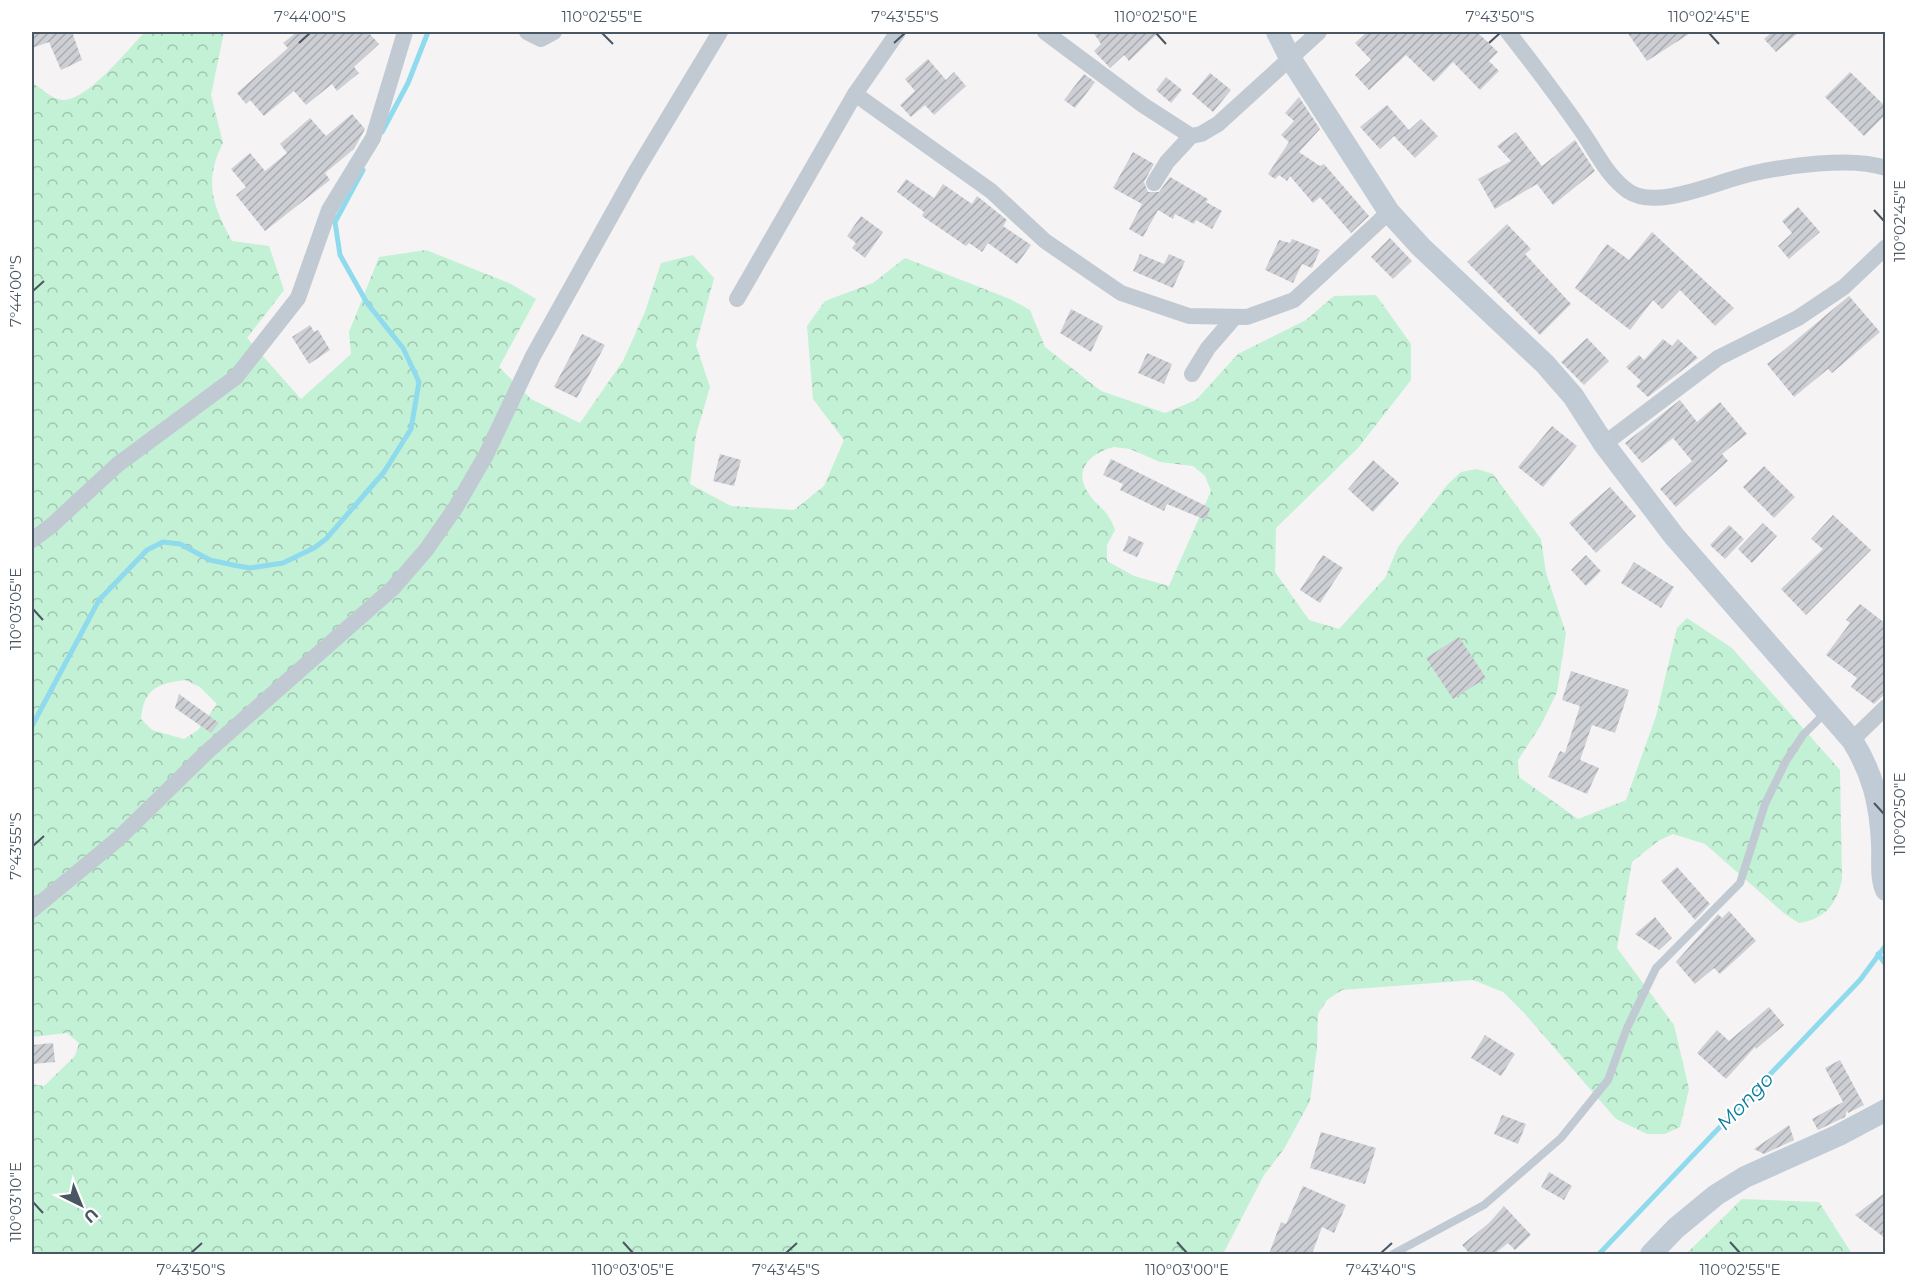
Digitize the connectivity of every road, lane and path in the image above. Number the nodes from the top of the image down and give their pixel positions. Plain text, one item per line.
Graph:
1 (405, 32) edge
2 (527, 32) edge
3 (554, 32) edge
4 (720, 32) edge
5 (898, 32) edge
6 (1045, 32) edge
7 (1277, 32) edge
8 (1319, 32) edge
9 (1508, 32) edge
10 (1290, 58) junction
11 (855, 94) junction
12 (1185, 143) junction
13 (1886, 168) edge
14 (1154, 183) dead end
15 (1389, 212) junction
16 (1886, 247) edge
17 (737, 299) dead end
18 (1234, 318) junction
19 (1192, 374) dead end
20 (1604, 444) junction
21 (32, 540) edge
22 (1886, 707) edge
23 (1827, 711) junction
24 (1852, 740) junction
25 (1884, 887) edge
26 (32, 910) edge
27 (1886, 1110) edge
28 (1393, 1254) edge
29 (1651, 1254) edge

1 - 21 street
2 - 3 street
4 - 26 street
5 - 11 street
6 - 12 street
7 - 10 street
8 - 10 street
9 - 13 street
10 - 12 street
10 - 15 street
11 - 17 street
11 - 18 street
12 - 14 street
15 - 18 street
15 - 20 street
16 - 20 street
18 - 19 street
20 - 23 street
22 - 24 street
23 - 24 street
23 - 28 lane
24 - 25 street
27 - 29 street

